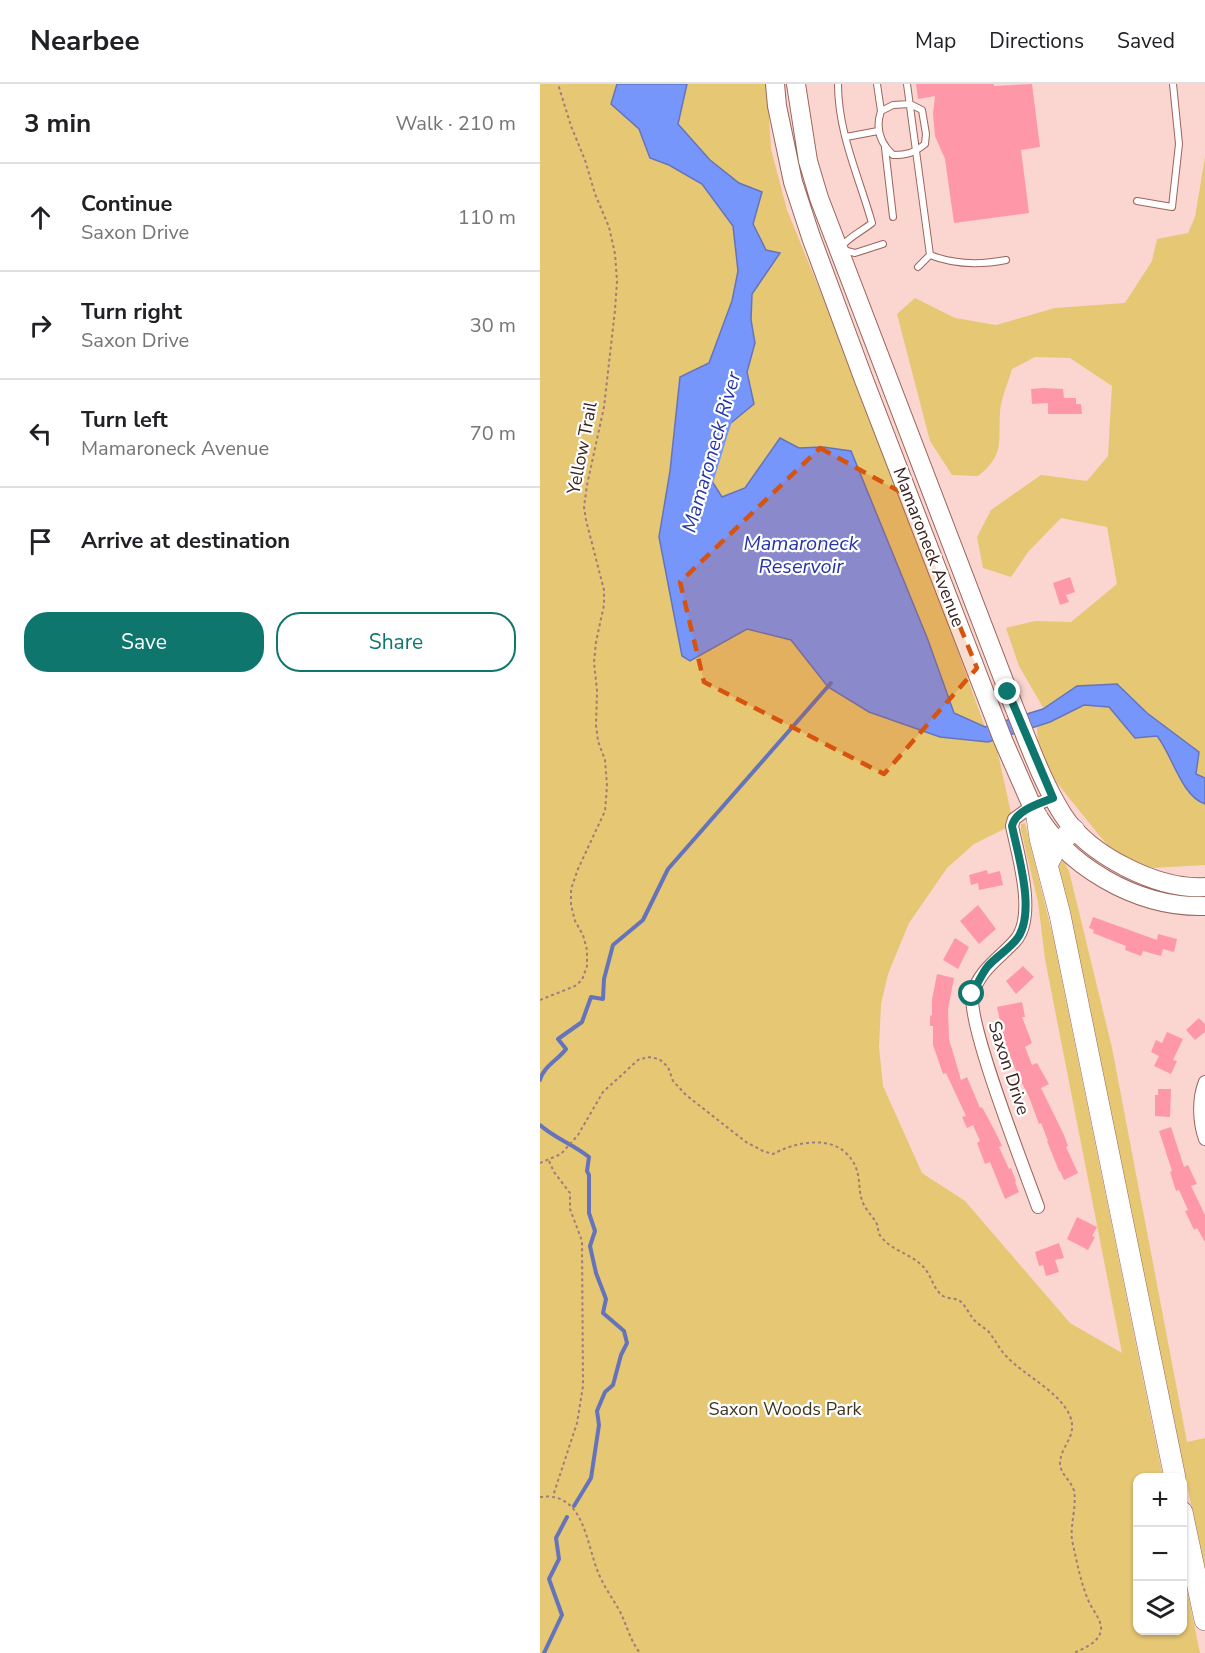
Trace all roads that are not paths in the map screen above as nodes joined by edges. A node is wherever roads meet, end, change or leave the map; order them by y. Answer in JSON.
{"nodes":[{"id":1,"x":775,"y":84,"type":"edge"},
{"id":2,"x":796,"y":84,"type":"edge"},
{"id":3,"x":838,"y":84,"type":"edge"},
{"id":4,"x":877,"y":84,"type":"edge"},
{"id":5,"x":907,"y":84,"type":"edge"},
{"id":6,"x":1173,"y":84,"type":"edge"},
{"id":7,"x":910,"y":104,"type":"junction"},
{"id":8,"x":881,"y":111,"type":"junction"},
{"id":9,"x":878,"y":131,"type":"junction"},
{"id":10,"x":846,"y":137,"type":"junction"},
{"id":11,"x":885,"y":147,"type":"junction"},
{"id":12,"x":916,"y":151,"type":"junction"},
{"id":13,"x":1137,"y":201,"type":"dead end"},
{"id":14,"x":894,"y":217,"type":"dead end"},
{"id":15,"x":883,"y":244,"type":"dead end"},
{"id":16,"x":839,"y":249,"type":"junction"},
{"id":17,"x":930,"y":255,"type":"junction"},
{"id":18,"x":819,"y":258,"type":"junction"},
{"id":19,"x":1006,"y":260,"type":"dead end"},
{"id":20,"x":918,"y":267,"type":"dead end"},
{"id":21,"x":1053,"y":798,"type":"junction"},
{"id":22,"x":1034,"y":812,"type":"junction"},
{"id":23,"x":1067,"y":836,"type":"junction"},
{"id":24,"x":1048,"y":863,"type":"junction"},
{"id":25,"x":1205,"y":887,"type":"edge"},
{"id":26,"x":1205,"y":906,"type":"edge"},
{"id":27,"x":1205,"y":1082,"type":"edge"},
{"id":28,"x":1205,"y":1139,"type":"edge"},
{"id":29,"x":1038,"y":1207,"type":"dead end"},
{"id":30,"x":1174,"y":1473,"type":"edge"},
{"id":31,"x":1185,"y":1527,"type":"edge"},
{"id":32,"x":1205,"y":1620,"type":"edge"}],
"edges":[{"from":1,"to":18,"type":"main road","name":"Mamaroneck Avenue"},
{"from":2,"to":16,"type":"main road","name":"Mamaroneck Avenue"},
{"from":3,"to":10,"type":"lane"},
{"from":4,"to":8,"type":"lane"},
{"from":5,"to":7,"type":"lane"},
{"from":6,"to":13,"type":"lane"},
{"from":7,"to":8,"type":"lane"},
{"from":7,"to":12,"type":"lane"},
{"from":7,"to":12,"type":"lane"},
{"from":8,"to":9,"type":"lane"},
{"from":9,"to":10,"type":"lane"},
{"from":9,"to":11,"type":"lane"},
{"from":10,"to":16,"type":"lane"},
{"from":11,"to":12,"type":"lane"},
{"from":11,"to":14,"type":"lane"},
{"from":12,"to":17,"type":"lane"},
{"from":15,"to":16,"type":"lane"},
{"from":16,"to":18,"type":"street"},
{"from":16,"to":21,"type":"main road","name":"Mamaroneck Avenue"},
{"from":17,"to":19,"type":"lane"},
{"from":17,"to":20,"type":"lane"},
{"from":18,"to":22,"type":"main road","name":"Mamaroneck Avenue"},
{"from":21,"to":22,"type":"street","name":"Saxon Drive"},
{"from":21,"to":23,"type":"main road","name":"Mamaroneck Avenue"},
{"from":22,"to":23,"type":"main road","name":"Mamaroneck Avenue"},
{"from":22,"to":24,"type":"highway"},
{"from":22,"to":29,"type":"street","name":"Saxon Drive"},
{"from":23,"to":24,"type":"highway"},
{"from":23,"to":25,"type":"main road","name":"Mamaroneck Avenue"},
{"from":23,"to":26,"type":"main road","name":"Mamaroneck Avenue"},
{"from":24,"to":30,"type":"highway"},
{"from":27,"to":28,"type":"street"},
{"from":31,"to":32,"type":"highway"}]}
